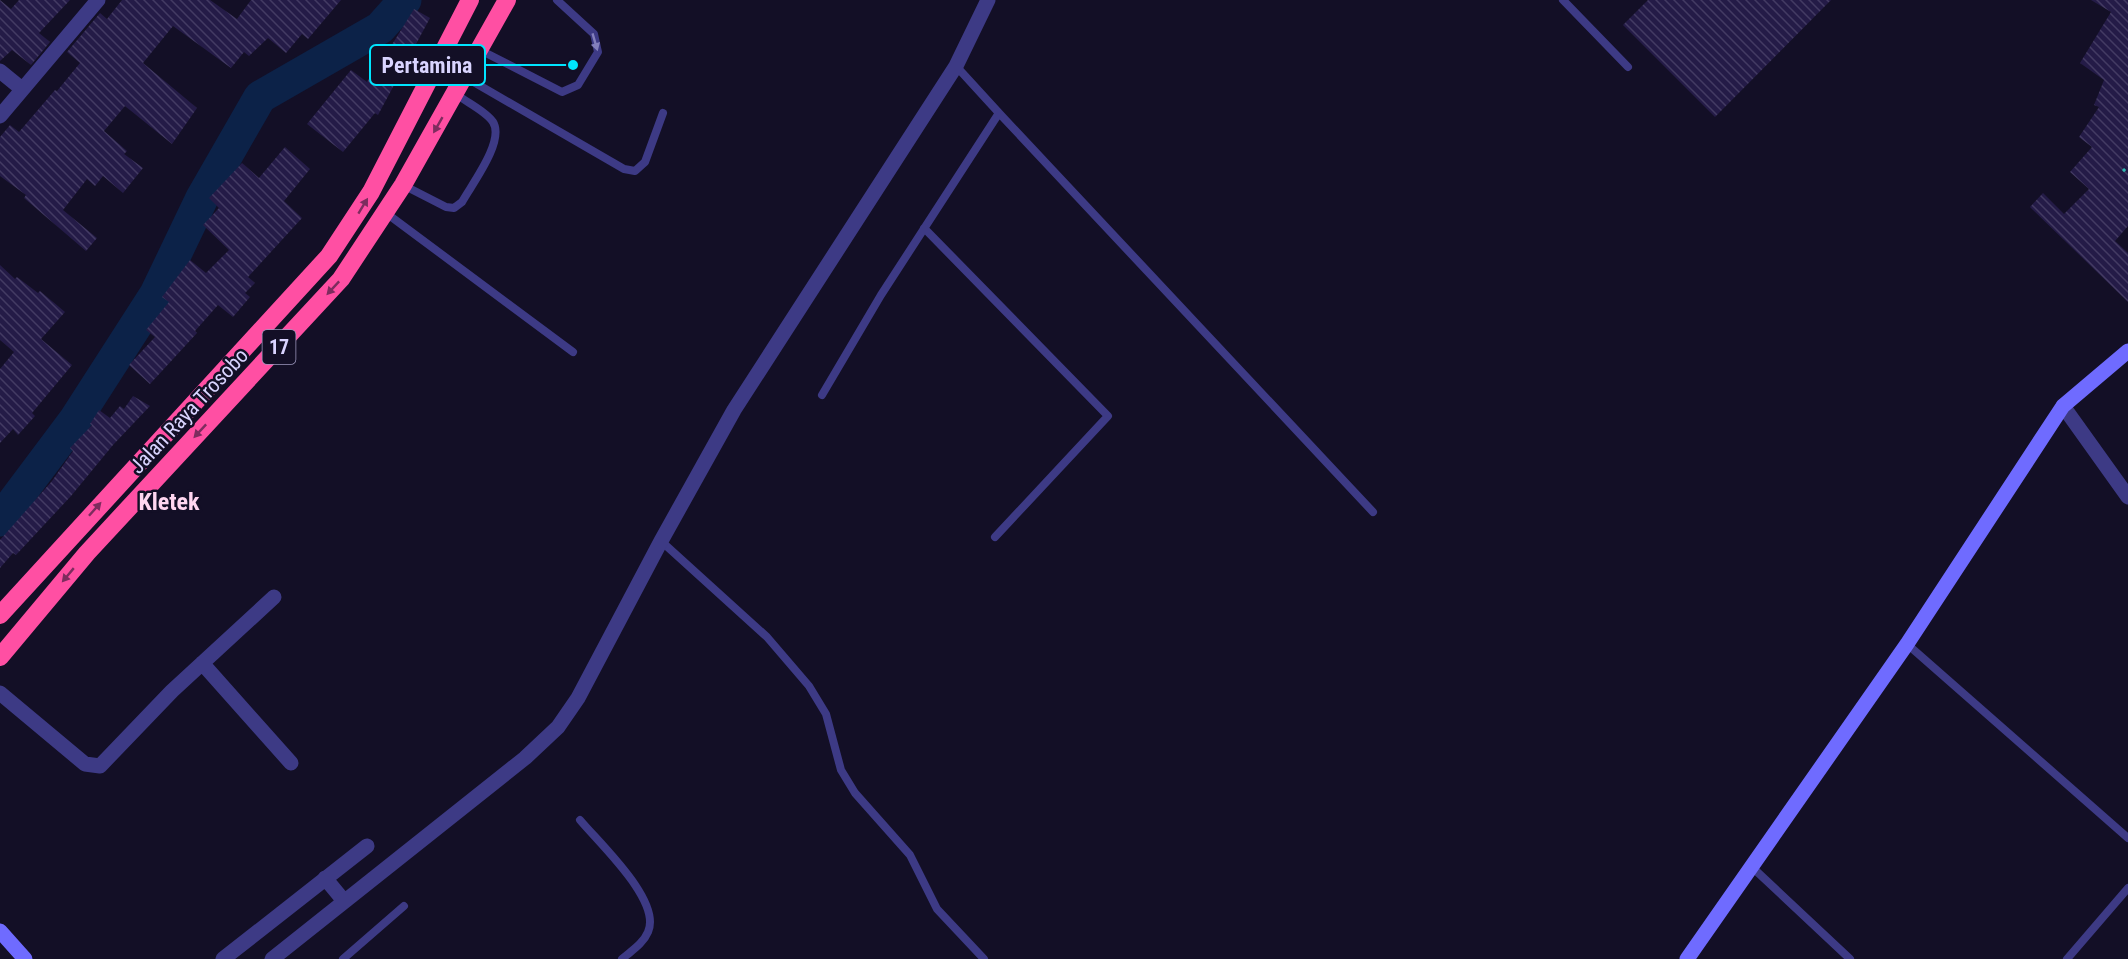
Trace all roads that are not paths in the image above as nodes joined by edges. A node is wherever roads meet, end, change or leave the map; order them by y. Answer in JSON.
{"nodes":[{"id":1,"x":98,"y":0,"type":"edge"},
{"id":2,"x":470,"y":0,"type":"edge"},
{"id":3,"x":507,"y":0,"type":"edge"},
{"id":4,"x":557,"y":0,"type":"edge"},
{"id":5,"x":988,"y":0,"type":"edge"},
{"id":6,"x":1563,"y":0,"type":"edge"},
{"id":7,"x":479,"y":50,"type":"junction"},
{"id":8,"x":956,"y":66,"type":"junction"},
{"id":9,"x":1628,"y":67,"type":"dead end"},
{"id":10,"x":0,"y":71,"type":"edge"},
{"id":11,"x":465,"y":77,"type":"junction"},
{"id":12,"x":22,"y":89,"type":"junction"},
{"id":13,"x":456,"y":94,"type":"junction"},
{"id":14,"x":663,"y":113,"type":"dead end"},
{"id":15,"x":999,"y":113,"type":"junction"},
{"id":16,"x":0,"y":116,"type":"edge"},
{"id":17,"x":403,"y":185,"type":"junction"},
{"id":18,"x":386,"y":213,"type":"junction"},
{"id":19,"x":924,"y":228,"type":"junction"},
{"id":20,"x":2128,"y":351,"type":"edge"},
{"id":21,"x":573,"y":352,"type":"dead end"},
{"id":22,"x":822,"y":395,"type":"dead end"},
{"id":23,"x":2063,"y":406,"type":"junction"},
{"id":24,"x":2128,"y":497,"type":"edge"},
{"id":25,"x":1373,"y":512,"type":"dead end"},
{"id":26,"x":994,"y":537,"type":"dead end"},
{"id":27,"x":661,"y":541,"type":"junction"},
{"id":28,"x":274,"y":597,"type":"dead end"},
{"id":29,"x":0,"y":615,"type":"edge"},
{"id":30,"x":1907,"y":644,"type":"junction"},
{"id":31,"x":0,"y":657,"type":"edge"},
{"id":32,"x":202,"y":663,"type":"junction"},
{"id":33,"x":0,"y":693,"type":"edge"},
{"id":34,"x":291,"y":763,"type":"dead end"},
{"id":35,"x":580,"y":820,"type":"dead end"},
{"id":36,"x":2128,"y":838,"type":"edge"},
{"id":37,"x":368,"y":846,"type":"dead end"},
{"id":38,"x":1753,"y":868,"type":"junction"},
{"id":39,"x":2128,"y":888,"type":"edge"},
{"id":40,"x":334,"y":889,"type":"junction"},
{"id":41,"x":404,"y":906,"type":"dead end"},
{"id":42,"x":0,"y":932,"type":"edge"},
{"id":43,"x":24,"y":959,"type":"edge"},
{"id":44,"x":223,"y":959,"type":"edge"},
{"id":45,"x":272,"y":959,"type":"edge"},
{"id":46,"x":343,"y":959,"type":"edge"},
{"id":47,"x":622,"y":959,"type":"edge"},
{"id":48,"x":984,"y":959,"type":"edge"},
{"id":49,"x":1687,"y":959,"type":"edge"},
{"id":50,"x":1850,"y":959,"type":"edge"},
{"id":51,"x":2067,"y":959,"type":"edge"}],
"edges":[{"from":1,"to":12,"type":"street"},
{"from":29,"to":2,"type":"highway","name":"Jalan Raya Trosobo","number":"17","one_way":true},
{"from":3,"to":7,"type":"highway","name":"Jalan Raya Trosobo","number":"17"},
{"from":4,"to":7,"type":"lane","one_way":true},
{"from":5,"to":8,"type":"street"},
{"from":6,"to":9,"type":"lane"},
{"from":7,"to":11,"type":"highway","name":"Jalan Raya Trosobo","number":"17"},
{"from":8,"to":15,"type":"lane"},
{"from":8,"to":27,"type":"street"},
{"from":10,"to":12,"type":"street"},
{"from":11,"to":13,"type":"highway","name":"Jalan Raya Trosobo","number":"17"},
{"from":11,"to":14,"type":"lane"},
{"from":12,"to":16,"type":"street"},
{"from":13,"to":17,"type":"highway","name":"Jalan Raya Trosobo","number":"17","one_way":true},
{"from":13,"to":17,"type":"lane"},
{"from":15,"to":19,"type":"lane"},
{"from":15,"to":25,"type":"lane"},
{"from":17,"to":18,"type":"highway","name":"Jalan Raya Trosobo","number":"17"},
{"from":18,"to":21,"type":"lane"},
{"from":18,"to":31,"type":"highway","name":"Jalan Raya Trosobo","number":"17","one_way":true},
{"from":19,"to":22,"type":"lane"},
{"from":19,"to":26,"type":"lane"},
{"from":20,"to":23,"type":"street"},
{"from":23,"to":24,"type":"street"},
{"from":23,"to":30,"type":"street"},
{"from":27,"to":40,"type":"street"},
{"from":27,"to":48,"type":"lane"},
{"from":28,"to":32,"type":"street"},
{"from":30,"to":36,"type":"lane"},
{"from":30,"to":38,"type":"street"},
{"from":32,"to":33,"type":"street"},
{"from":32,"to":34,"type":"street"},
{"from":35,"to":47,"type":"lane"},
{"from":37,"to":40,"type":"street"},
{"from":38,"to":49,"type":"street"},
{"from":38,"to":50,"type":"lane"},
{"from":39,"to":51,"type":"lane"},
{"from":40,"to":44,"type":"street"},
{"from":40,"to":45,"type":"street"},
{"from":41,"to":46,"type":"lane"},
{"from":42,"to":43,"type":"street"}]}
